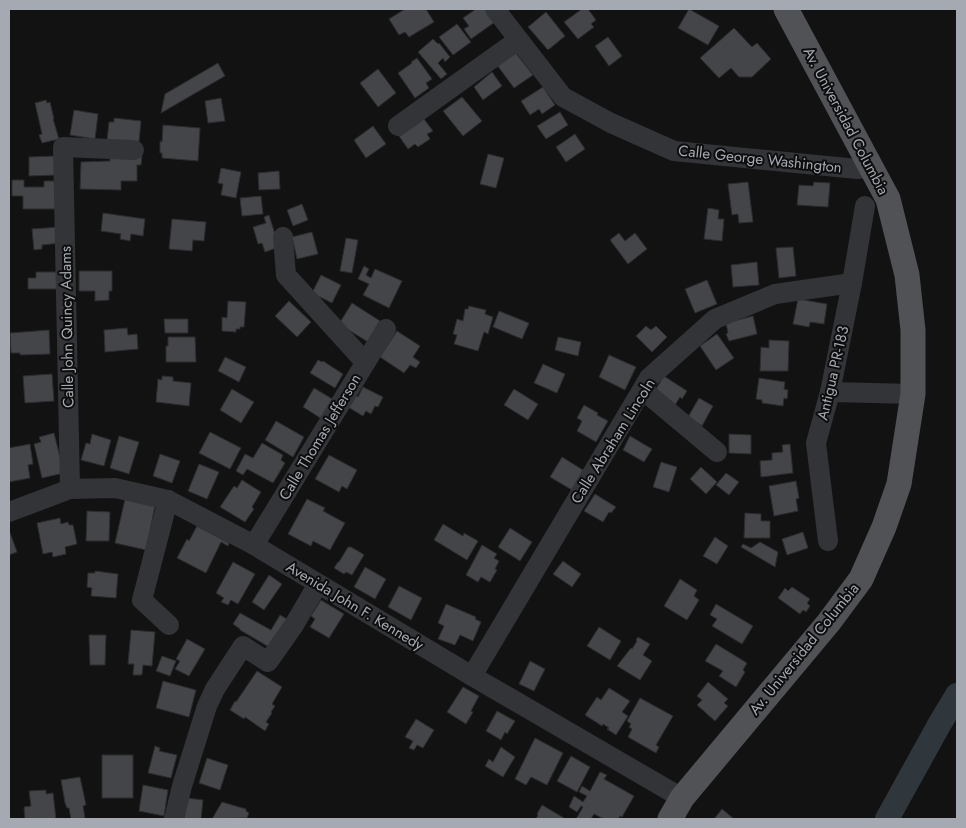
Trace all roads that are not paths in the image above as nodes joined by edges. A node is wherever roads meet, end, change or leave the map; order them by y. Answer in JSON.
{"nodes":[{"id":1,"x":494,"y":9,"type":"edge"},
{"id":2,"x":786,"y":9,"type":"edge"},
{"id":3,"x":518,"y":40,"type":"junction"},
{"id":4,"x":398,"y":126,"type":"dead end"},
{"id":5,"x":134,"y":150,"type":"dead end"},
{"id":6,"x":870,"y":167,"type":"junction"},
{"id":7,"x":865,"y":206,"type":"dead end"},
{"id":8,"x":283,"y":237,"type":"dead end"},
{"id":9,"x":852,"y":283,"type":"junction"},
{"id":10,"x":386,"y":329,"type":"dead end"},
{"id":11,"x":365,"y":362,"type":"junction"},
{"id":12,"x":643,"y":390,"type":"junction"},
{"id":13,"x":830,"y":392,"type":"junction"},
{"id":14,"x":913,"y":394,"type":"junction"},
{"id":15,"x":717,"y":452,"type":"dead end"},
{"id":16,"x":70,"y":489,"type":"junction"},
{"id":17,"x":168,"y":500,"type":"junction"},
{"id":18,"x":9,"y":512,"type":"edge"},
{"id":19,"x":828,"y":541,"type":"dead end"},
{"id":20,"x":254,"y":545,"type":"junction"},
{"id":21,"x":318,"y":584,"type":"junction"},
{"id":22,"x":169,"y":625,"type":"dead end"},
{"id":23,"x":472,"y":676,"type":"junction"},
{"id":24,"x":676,"y":809,"type":"edge"},
{"id":25,"x":174,"y":819,"type":"edge"}],
"edges":[{"from":1,"to":3,"type":"street","name":"Calle George Washington"},
{"from":2,"to":6,"type":"main road","name":"Av. Universidad Columbia"},
{"from":3,"to":4,"type":"street"},
{"from":3,"to":6,"type":"street","name":"Calle George Washington"},
{"from":5,"to":16,"type":"street","name":"Calle John Quincy Adams"},
{"from":6,"to":14,"type":"main road","name":"Av. Universidad Columbia"},
{"from":7,"to":9,"type":"street","name":"Antigua PR-183"},
{"from":8,"to":11,"type":"street"},
{"from":9,"to":12,"type":"street","name":"Calle Abraham Lincoln"},
{"from":9,"to":13,"type":"street","name":"Antigua PR-183"},
{"from":10,"to":11,"type":"street","name":"Calle Thomas Jefferson"},
{"from":11,"to":20,"type":"street","name":"Calle Thomas Jefferson"},
{"from":12,"to":15,"type":"street"},
{"from":12,"to":23,"type":"street","name":"Calle Abraham Lincoln"},
{"from":13,"to":14,"type":"street"},
{"from":13,"to":19,"type":"street","name":"Antigua PR-183"},
{"from":14,"to":24,"type":"main road","name":"Av. Universidad Columbia"},
{"from":16,"to":17,"type":"street","name":"Avenida John F. Kennedy"},
{"from":16,"to":18,"type":"street","name":"Avenida John F. Kennedy"},
{"from":17,"to":20,"type":"street","name":"Avenida John F. Kennedy"},
{"from":17,"to":22,"type":"street"},
{"from":20,"to":21,"type":"street","name":"Avenida John F. Kennedy"},
{"from":21,"to":23,"type":"street","name":"Avenida John F. Kennedy"},
{"from":21,"to":25,"type":"street"},
{"from":23,"to":24,"type":"street","name":"Avenida John F. Kennedy"}]}
